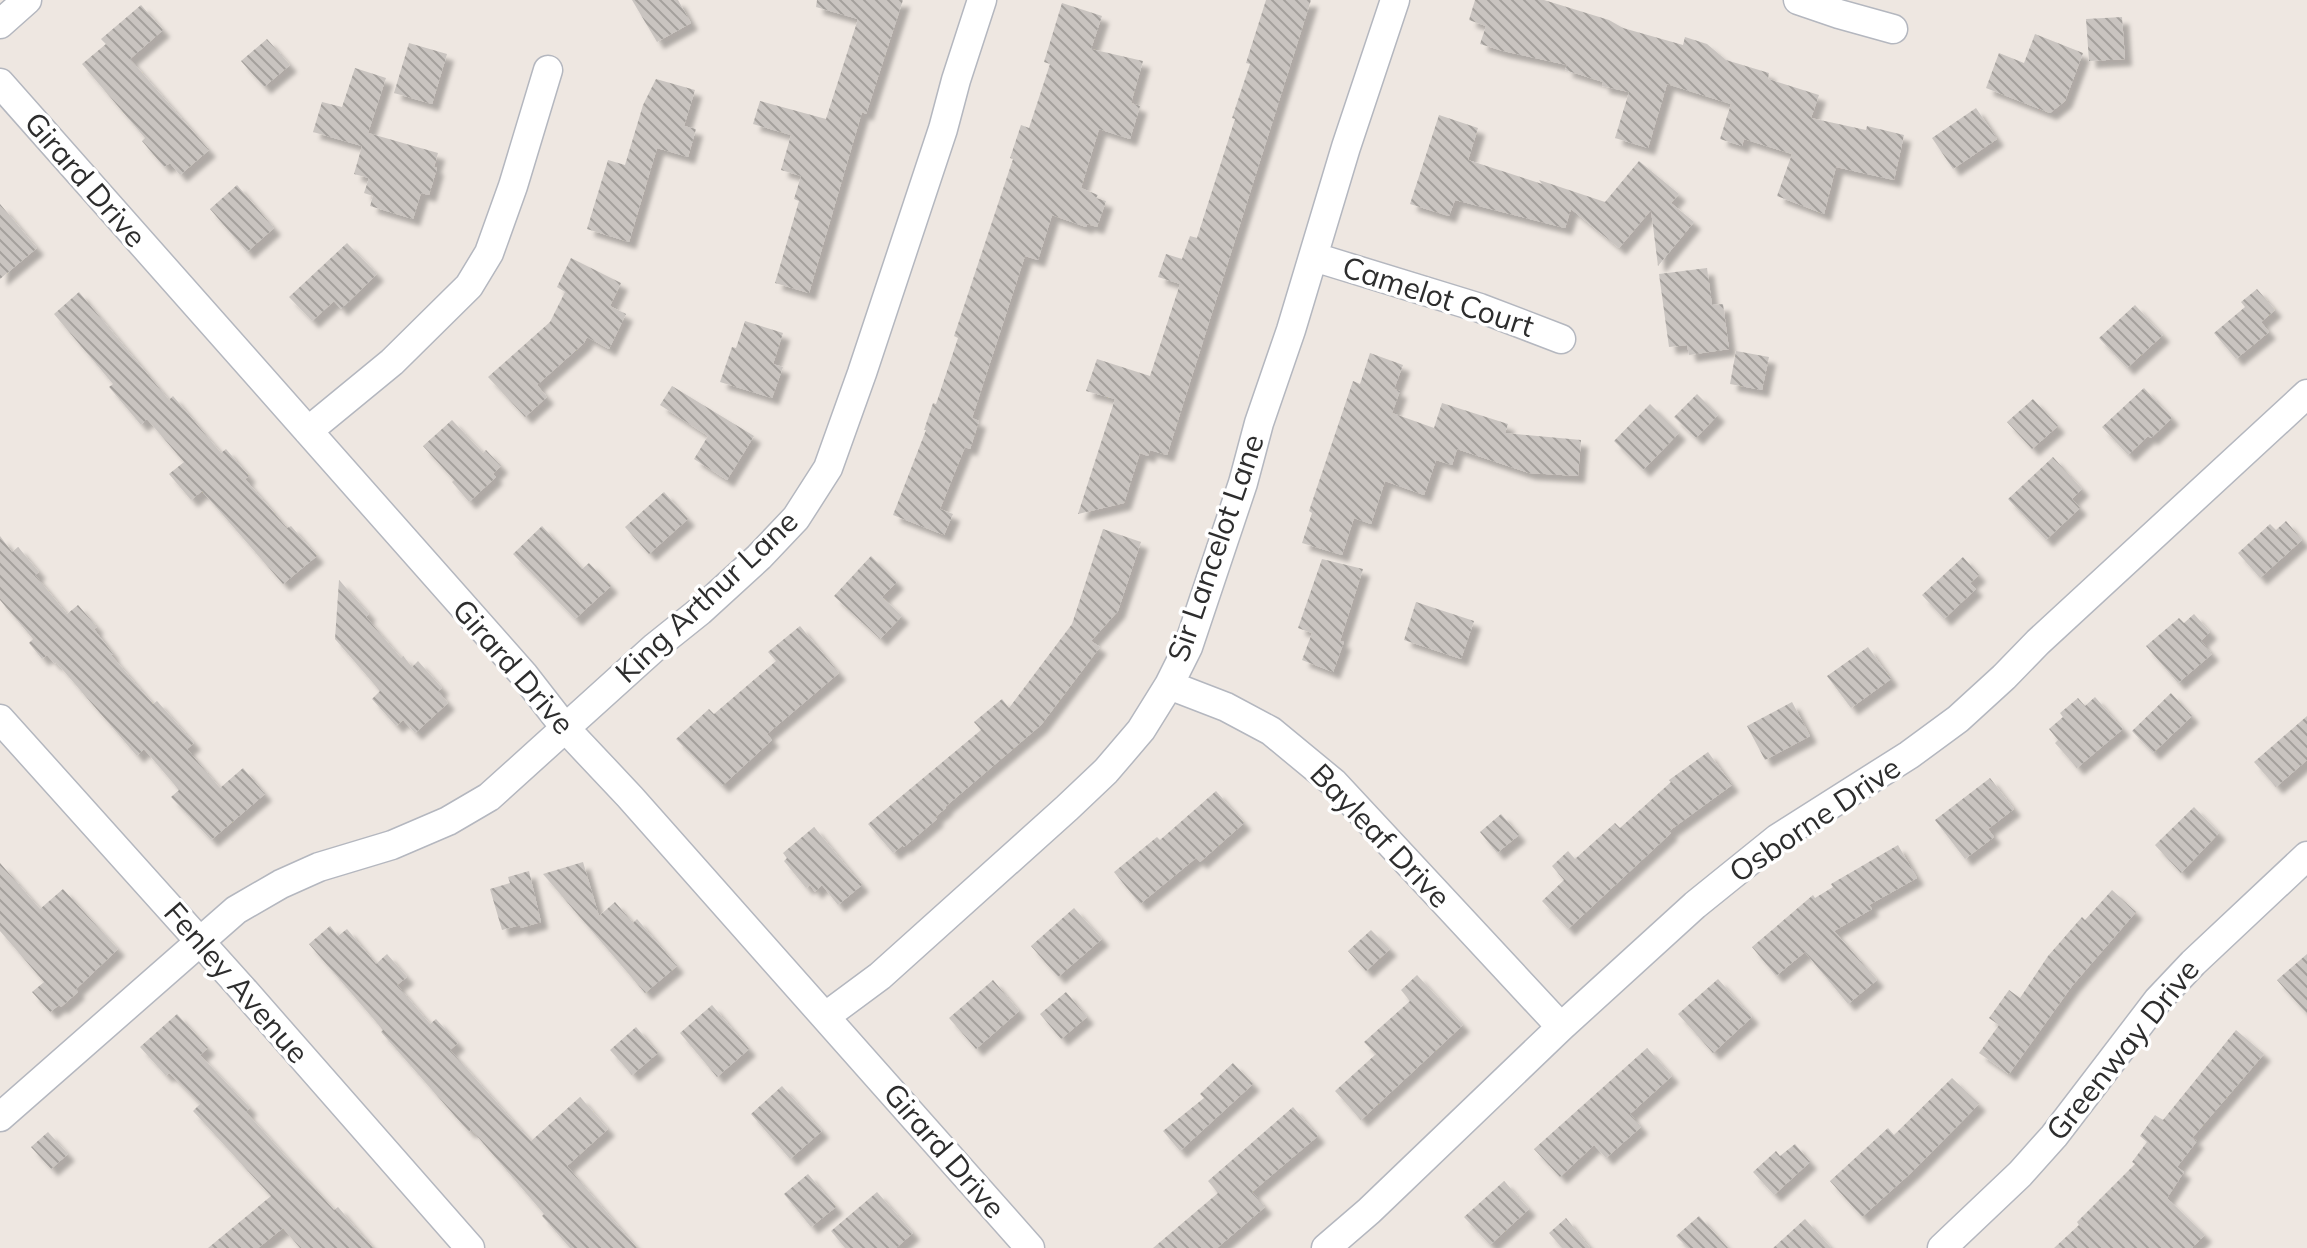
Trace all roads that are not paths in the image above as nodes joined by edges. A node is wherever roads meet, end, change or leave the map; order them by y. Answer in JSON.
{"nodes":[{"id":1,"x":27,"y":0,"type":"edge"},
{"id":2,"x":982,"y":0,"type":"edge"},
{"id":3,"x":1395,"y":0,"type":"edge"},
{"id":4,"x":1798,"y":0,"type":"edge"},
{"id":5,"x":0,"y":24,"type":"edge"},
{"id":6,"x":1893,"y":29,"type":"dead end"},
{"id":7,"x":548,"y":70,"type":"dead end"},
{"id":8,"x":0,"y":83,"type":"edge"},
{"id":9,"x":1314,"y":257,"type":"junction"},
{"id":10,"x":1561,"y":339,"type":"dead end"},
{"id":11,"x":2307,"y":394,"type":"edge"},
{"id":12,"x":308,"y":431,"type":"junction"},
{"id":13,"x":1169,"y":685,"type":"junction"},
{"id":14,"x":0,"y":719,"type":"edge"},
{"id":15,"x":566,"y":729,"type":"junction"},
{"id":16,"x":2307,"y":856,"type":"edge"},
{"id":17,"x":201,"y":943,"type":"junction"},
{"id":18,"x":826,"y":1016,"type":"junction"},
{"id":19,"x":1561,"y":1027,"type":"junction"},
{"id":20,"x":0,"y":1117,"type":"edge"},
{"id":21,"x":470,"y":1248,"type":"edge"},
{"id":22,"x":1030,"y":1248,"type":"edge"},
{"id":23,"x":1326,"y":1248,"type":"edge"},
{"id":24,"x":1942,"y":1248,"type":"edge"}],
"edges":[{"from":1,"to":5,"type":"street"},
{"from":2,"to":15,"type":"street","name":"King Arthur Lane"},
{"from":3,"to":9,"type":"street","name":"Sir Lancelot Lane"},
{"from":4,"to":6,"type":"street"},
{"from":7,"to":12,"type":"street"},
{"from":8,"to":12,"type":"street","name":"Girard Drive"},
{"from":9,"to":10,"type":"street","name":"Camelot Court"},
{"from":9,"to":13,"type":"street","name":"Sir Lancelot Lane"},
{"from":11,"to":19,"type":"street","name":"Osborne Drive"},
{"from":12,"to":15,"type":"street","name":"Girard Drive"},
{"from":13,"to":18,"type":"street","name":"Sir Lancelot Lane"},
{"from":13,"to":19,"type":"street","name":"Bayleaf Drive"},
{"from":14,"to":17,"type":"street","name":"Fenley Avenue"},
{"from":15,"to":17,"type":"street","name":"King Arthur Lane"},
{"from":15,"to":18,"type":"street","name":"Girard Drive"},
{"from":16,"to":24,"type":"street","name":"Greenway Drive"},
{"from":17,"to":20,"type":"street","name":"King Arthur Lane"},
{"from":17,"to":21,"type":"street","name":"Fenley Avenue"},
{"from":18,"to":22,"type":"street","name":"Girard Drive"},
{"from":19,"to":23,"type":"street","name":"Osborne Drive"}]}
